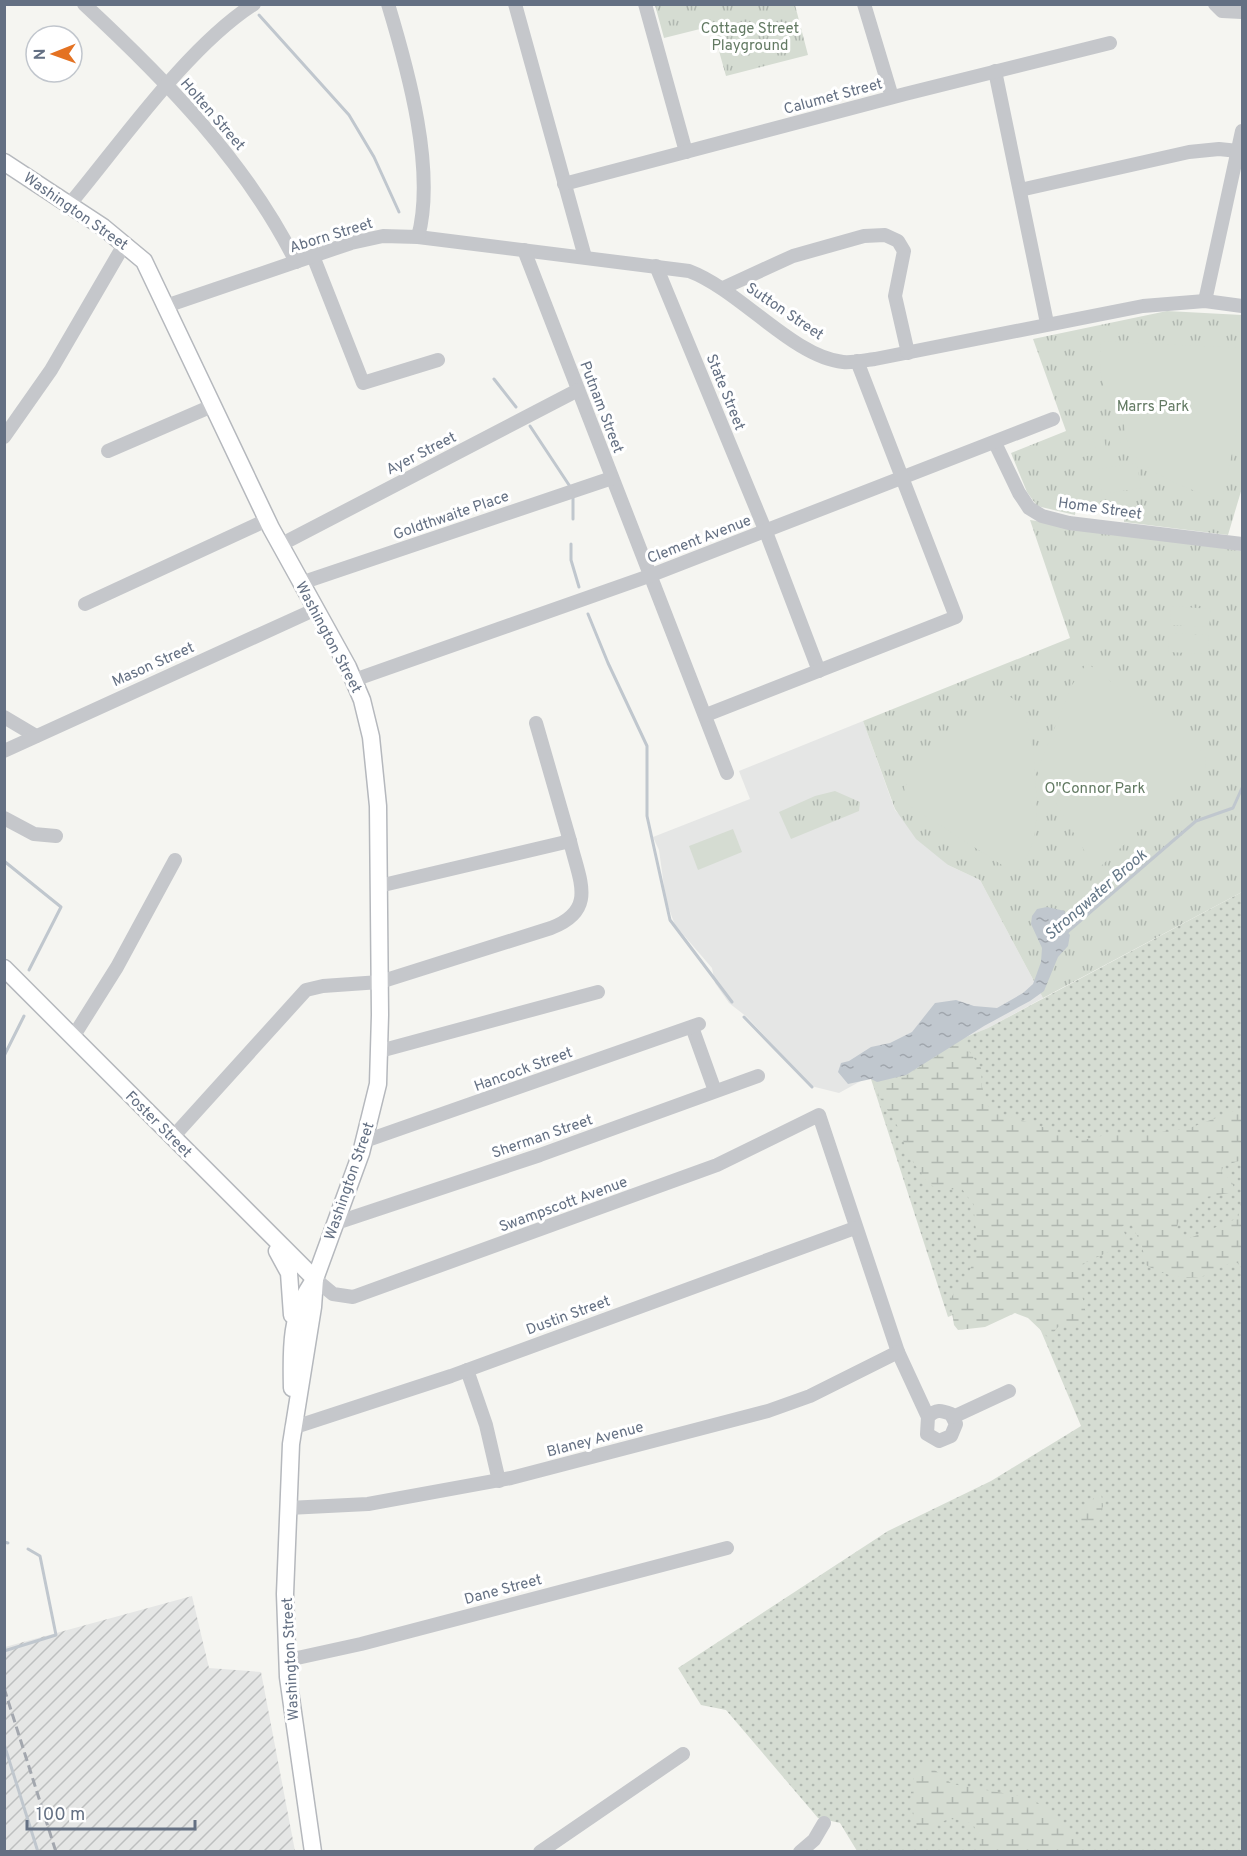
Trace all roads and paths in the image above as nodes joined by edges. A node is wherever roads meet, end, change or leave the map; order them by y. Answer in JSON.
{"nodes":[{"id":1,"x":84,"y":4,"type":"edge"},
{"id":2,"x":254,"y":4,"type":"edge"},
{"id":3,"x":388,"y":4,"type":"edge"},
{"id":4,"x":515,"y":4,"type":"edge"},
{"id":5,"x":645,"y":4,"type":"edge"},
{"id":6,"x":864,"y":4,"type":"edge"},
{"id":7,"x":1215,"y":4,"type":"edge"},
{"id":8,"x":1242,"y":12,"type":"edge"},
{"id":9,"x":1110,"y":43,"type":"dead end"},
{"id":10,"x":995,"y":71,"type":"junction"},
{"id":11,"x":167,"y":87,"type":"junction"},
{"id":12,"x":892,"y":97,"type":"junction"},
{"id":13,"x":1242,"y":131,"type":"edge"},
{"id":14,"x":1238,"y":151,"type":"junction"},
{"id":15,"x":686,"y":152,"type":"junction"},
{"id":16,"x":4,"y":162,"type":"edge"},
{"id":17,"x":564,"y":184,"type":"junction"},
{"id":18,"x":1020,"y":190,"type":"junction"},
{"id":19,"x":69,"y":205,"type":"junction"},
{"id":20,"x":418,"y":237,"type":"junction"},
{"id":21,"x":125,"y":243,"type":"junction"},
{"id":22,"x":524,"y":250,"type":"junction"},
{"id":23,"x":313,"y":256,"type":"junction"},
{"id":24,"x":585,"y":257,"type":"junction"},
{"id":25,"x":296,"y":262,"type":"junction"},
{"id":26,"x":656,"y":266,"type":"junction"},
{"id":27,"x":723,"y":288,"type":"junction"},
{"id":28,"x":1205,"y":301,"type":"junction"},
{"id":29,"x":166,"y":306,"type":"junction"},
{"id":30,"x":1242,"y":306,"type":"edge"},
{"id":31,"x":1047,"y":323,"type":"junction"},
{"id":32,"x":908,"y":353,"type":"junction"},
{"id":33,"x":438,"y":360,"type":"dead end"},
{"id":34,"x":857,"y":361,"type":"junction"},
{"id":35,"x":578,"y":390,"type":"junction"},
{"id":36,"x":212,"y":406,"type":"junction"},
{"id":37,"x":1053,"y":419,"type":"dead end"},
{"id":38,"x":4,"y":437,"type":"edge"},
{"id":39,"x":995,"y":443,"type":"junction"},
{"id":40,"x":108,"y":450,"type":"dead end"},
{"id":41,"x":612,"y":478,"type":"junction"},
{"id":42,"x":904,"y":478,"type":"junction"},
{"id":43,"x":267,"y":520,"type":"junction"},
{"id":44,"x":766,"y":531,"type":"junction"},
{"id":45,"x":1242,"y":544,"type":"edge"},
{"id":46,"x":279,"y":545,"type":"junction"},
{"id":47,"x":649,"y":576,"type":"junction"},
{"id":48,"x":301,"y":583,"type":"junction"},
{"id":49,"x":85,"y":604,"type":"dead end"},
{"id":50,"x":316,"y":609,"type":"junction"},
{"id":51,"x":819,"y":670,"type":"junction"},
{"id":52,"x":354,"y":680,"type":"junction"},
{"id":53,"x":706,"y":715,"type":"junction"},
{"id":54,"x":4,"y":717,"type":"edge"},
{"id":55,"x":536,"y":723,"type":"dead end"},
{"id":56,"x":36,"y":736,"type":"junction"},
{"id":57,"x":4,"y":751,"type":"edge"},
{"id":58,"x":728,"y":773,"type":"dead end"},
{"id":59,"x":4,"y":818,"type":"edge"},
{"id":60,"x":56,"y":836,"type":"dead end"},
{"id":61,"x":570,"y":841,"type":"junction"},
{"id":62,"x":176,"y":860,"type":"dead end"},
{"id":63,"x":379,"y":886,"type":"junction"},
{"id":64,"x":4,"y":968,"type":"edge"},
{"id":65,"x":380,"y":982,"type":"junction"},
{"id":66,"x":598,"y":992,"type":"dead end"},
{"id":67,"x":73,"y":1037,"type":"junction"},
{"id":68,"x":380,"y":1051,"type":"junction"},
{"id":69,"x":758,"y":1076,"type":"dead end"},
{"id":70,"x":715,"y":1090,"type":"junction"},
{"id":71,"x":172,"y":1138,"type":"junction"},
{"id":72,"x":365,"y":1141,"type":"junction"},
{"id":73,"x":336,"y":1223,"type":"junction"},
{"id":74,"x":855,"y":1228,"type":"junction"},
{"id":75,"x":266,"y":1232,"type":"junction"},
{"id":76,"x":315,"y":1280,"type":"junction"},
{"id":77,"x":292,"y":1336,"type":"junction"},
{"id":78,"x":898,"y":1352,"type":"junction"},
{"id":79,"x":467,"y":1370,"type":"junction"},
{"id":80,"x":1009,"y":1391,"type":"dead end"},
{"id":81,"x":927,"y":1417,"type":"junction"},
{"id":82,"x":953,"y":1417,"type":"junction"},
{"id":83,"x":292,"y":1428,"type":"junction"},
{"id":84,"x":499,"y":1481,"type":"junction"},
{"id":85,"x":288,"y":1508,"type":"junction"},
{"id":86,"x":727,"y":1548,"type":"dead end"},
{"id":87,"x":288,"y":1660,"type":"junction"},
{"id":88,"x":683,"y":1754,"type":"dead end"},
{"id":89,"x":824,"y":1823,"type":"dead end"},
{"id":90,"x":313,"y":1851,"type":"edge"},
{"id":91,"x":540,"y":1851,"type":"edge"},
{"id":92,"x":800,"y":1851,"type":"edge"}],
"edges":[{"from":1,"to":11,"type":"street","name":"Holten Street"},
{"from":2,"to":11,"type":"street"},
{"from":3,"to":20,"type":"street"},
{"from":4,"to":17,"type":"street"},
{"from":5,"to":15,"type":"street"},
{"from":6,"to":12,"type":"street"},
{"from":7,"to":8,"type":"street"},
{"from":9,"to":10,"type":"street","name":"Calumet Street"},
{"from":10,"to":12,"type":"street","name":"Calumet Street"},
{"from":10,"to":18,"type":"street"},
{"from":11,"to":19,"type":"street"},
{"from":11,"to":25,"type":"street","name":"Holten Street"},
{"from":12,"to":15,"type":"street","name":"Calumet Street"},
{"from":13,"to":14,"type":"street"},
{"from":14,"to":18,"type":"street"},
{"from":14,"to":28,"type":"street"},
{"from":15,"to":17,"type":"street","name":"Calumet Street"},
{"from":16,"to":19,"type":"main road","name":"Washington Street"},
{"from":17,"to":24,"type":"street"},
{"from":18,"to":31,"type":"street"},
{"from":19,"to":21,"type":"main road","name":"Washington Street"},
{"from":20,"to":22,"type":"street","name":"Sutton Street"},
{"from":20,"to":23,"type":"street","name":"Aborn Street"},
{"from":21,"to":29,"type":"main road","name":"Washington Street"},
{"from":21,"to":38,"type":"street"},
{"from":22,"to":24,"type":"street","name":"Sutton Street"},
{"from":22,"to":35,"type":"street","name":"Putnam Street"},
{"from":23,"to":25,"type":"street","name":"Aborn Street"},
{"from":23,"to":33,"type":"street"},
{"from":24,"to":26,"type":"street","name":"Sutton Street"},
{"from":25,"to":29,"type":"street","name":"Aborn Street"},
{"from":26,"to":27,"type":"street","name":"Sutton Street"},
{"from":26,"to":44,"type":"street","name":"State Street"},
{"from":27,"to":32,"type":"street"},
{"from":27,"to":34,"type":"street","name":"Sutton Street"},
{"from":28,"to":30,"type":"street","name":"Sutton Street"},
{"from":28,"to":31,"type":"street","name":"Sutton Street"},
{"from":29,"to":36,"type":"main road","name":"Washington Street"},
{"from":31,"to":32,"type":"street","name":"Sutton Street"},
{"from":32,"to":34,"type":"street","name":"Sutton Street"},
{"from":34,"to":42,"type":"street"},
{"from":35,"to":41,"type":"street","name":"Putnam Street"},
{"from":35,"to":46,"type":"street","name":"Ayer Street"},
{"from":36,"to":40,"type":"street"},
{"from":36,"to":43,"type":"main road","name":"Washington Street"},
{"from":37,"to":39,"type":"street","name":"Clement Avenue"},
{"from":39,"to":42,"type":"street","name":"Clement Avenue"},
{"from":39,"to":45,"type":"street","name":"Home Street"},
{"from":41,"to":47,"type":"street","name":"Putnam Street"},
{"from":41,"to":48,"type":"street","name":"Goldthwaite Place"},
{"from":42,"to":44,"type":"street","name":"Clement Avenue"},
{"from":42,"to":51,"type":"street"},
{"from":43,"to":46,"type":"main road","name":"Washington Street"},
{"from":43,"to":49,"type":"street"},
{"from":44,"to":47,"type":"street","name":"Clement Avenue"},
{"from":44,"to":51,"type":"street","name":"State Street"},
{"from":46,"to":48,"type":"main road","name":"Washington Street"},
{"from":47,"to":52,"type":"street","name":"Clement Avenue"},
{"from":47,"to":53,"type":"street","name":"Putnam Street"},
{"from":48,"to":50,"type":"main road","name":"Washington Street"},
{"from":50,"to":52,"type":"main road","name":"Washington Street"},
{"from":50,"to":56,"type":"street","name":"Mason Street"},
{"from":51,"to":53,"type":"street"},
{"from":52,"to":63,"type":"main road","name":"Washington Street"},
{"from":53,"to":58,"type":"street","name":"Putnam Street"},
{"from":54,"to":56,"type":"street"},
{"from":55,"to":61,"type":"street"},
{"from":56,"to":57,"type":"street","name":"Mason Street"},
{"from":59,"to":60,"type":"street"},
{"from":61,"to":63,"type":"street"},
{"from":61,"to":65,"type":"street"},
{"from":62,"to":67,"type":"street"},
{"from":63,"to":65,"type":"main road","name":"Washington Street"},
{"from":64,"to":67,"type":"main road","name":"Foster Street"},
{"from":65,"to":68,"type":"main road","name":"Washington Street"},
{"from":65,"to":71,"type":"street"},
{"from":66,"to":68,"type":"street"},
{"from":67,"to":71,"type":"main road","name":"Foster Street"},
{"from":68,"to":72,"type":"main road","name":"Washington Street"},
{"from":69,"to":70,"type":"street","name":"Sherman Street"},
{"from":70,"to":72,"type":"street","name":"Hancock Street"},
{"from":70,"to":73,"type":"street","name":"Sherman Street"},
{"from":71,"to":75,"type":"main road","name":"Foster Street"},
{"from":72,"to":73,"type":"main road","name":"Washington Street"},
{"from":73,"to":76,"type":"main road","name":"Washington Street"},
{"from":74,"to":76,"type":"street","name":"Swampscott Avenue"},
{"from":74,"to":78,"type":"street"},
{"from":74,"to":79,"type":"street","name":"Dustin Street"},
{"from":75,"to":76,"type":"main road","name":"Foster Street"},
{"from":75,"to":77,"type":"main road"},
{"from":76,"to":77,"type":"main road","name":"Washington Street"},
{"from":76,"to":83,"type":"main road","name":"Washington Street"},
{"from":77,"to":83,"type":"main road","name":"Washington Street"},
{"from":78,"to":81,"type":"street"},
{"from":78,"to":84,"type":"street","name":"Blaney Avenue"},
{"from":79,"to":83,"type":"street","name":"Dustin Street"},
{"from":79,"to":84,"type":"street"},
{"from":80,"to":82,"type":"street"},
{"from":81,"to":82,"type":"street"},
{"from":81,"to":82,"type":"street"},
{"from":83,"to":85,"type":"main road","name":"Washington Street"},
{"from":84,"to":85,"type":"street","name":"Blaney Avenue"},
{"from":85,"to":87,"type":"main road","name":"Washington Street"},
{"from":86,"to":87,"type":"street","name":"Dane Street"},
{"from":87,"to":90,"type":"main road","name":"Washington Street"},
{"from":88,"to":91,"type":"street"},
{"from":89,"to":92,"type":"street"}]}
